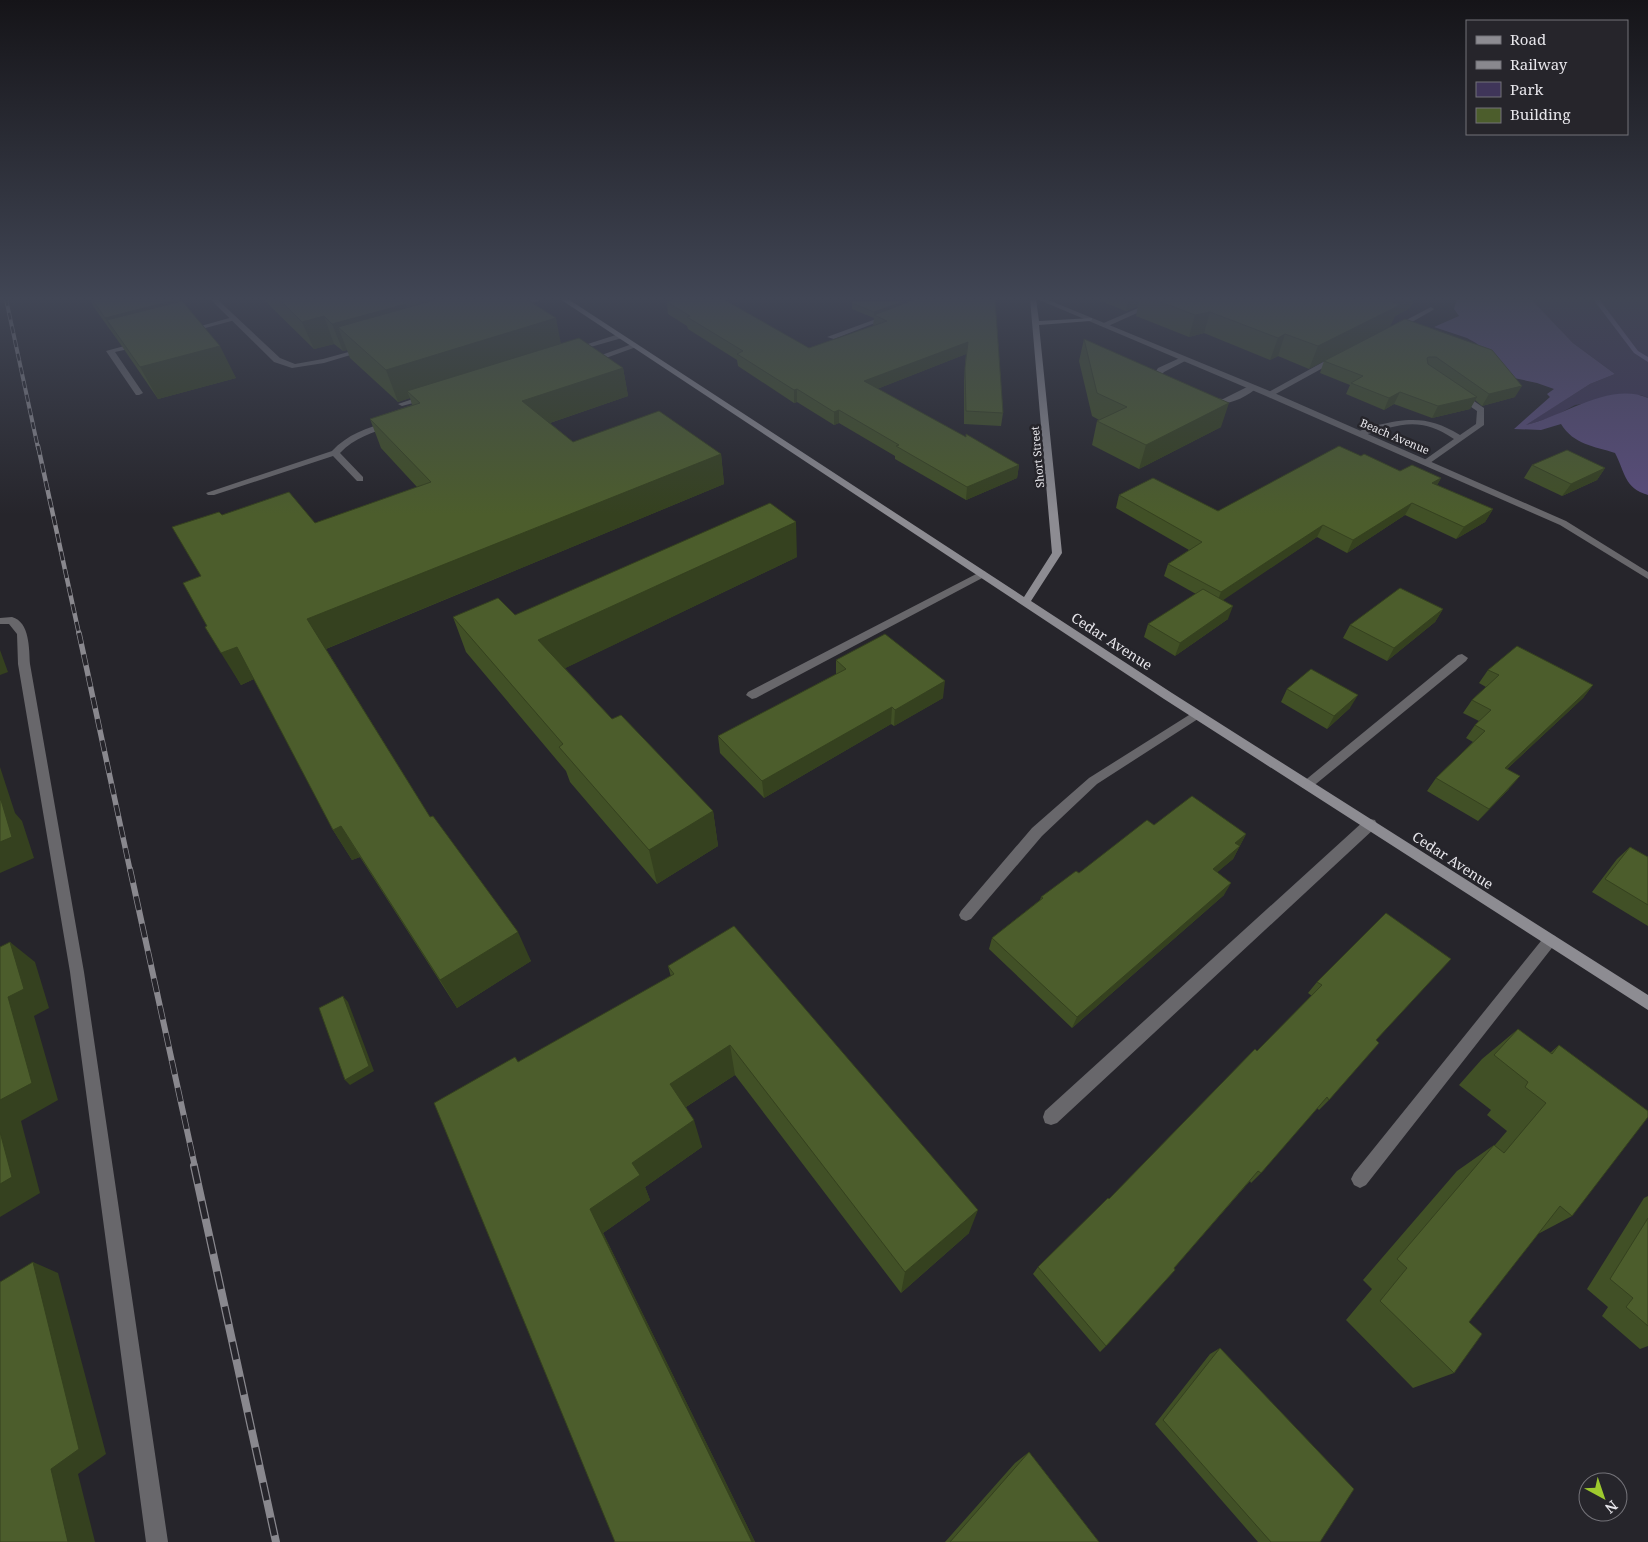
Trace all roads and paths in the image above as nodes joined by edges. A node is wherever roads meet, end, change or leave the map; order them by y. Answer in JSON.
{"nodes":[{"id":1,"x":124,"y":371,"type":"edge"},
{"id":2,"x":673,"y":371,"type":"edge"},
{"id":3,"x":1040,"y":371,"type":"edge"},
{"id":4,"x":1160,"y":371,"type":"edge"},
{"id":5,"x":1214,"y":371,"type":"edge"},
{"id":6,"x":1312,"y":371,"type":"edge"},
{"id":7,"x":1174,"y":384,"type":"edge"},
{"id":8,"x":1254,"y":387,"type":"junction"},
{"id":9,"x":1450,"y":389,"type":"edge"},
{"id":10,"x":139,"y":393,"type":"edge"},
{"id":11,"x":1269,"y":394,"type":"junction"},
{"id":12,"x":430,"y":395,"type":"edge"},
{"id":13,"x":1199,"y":395,"type":"edge"},
{"id":14,"x":402,"y":404,"type":"edge"},
{"id":15,"x":400,"y":421,"type":"edge"},
{"id":16,"x":1361,"y":434,"type":"junction"},
{"id":17,"x":1460,"y":439,"type":"junction"},
{"id":18,"x":335,"y":452,"type":"junction"},
{"id":19,"x":1426,"y":461,"type":"junction"},
{"id":20,"x":360,"y":479,"type":"dead end"},
{"id":21,"x":211,"y":493,"type":"dead end"},
{"id":22,"x":982,"y":574,"type":"junction"},
{"id":23,"x":1648,"y":576,"type":"edge"},
{"id":24,"x":1025,"y":603,"type":"junction"},
{"id":25,"x":0,"y":621,"type":"edge"},
{"id":26,"x":1462,"y":658,"type":"dead end"},
{"id":27,"x":752,"y":695,"type":"dead end"},
{"id":28,"x":1197,"y":714,"type":"junction"},
{"id":29,"x":1307,"y":785,"type":"junction"},
{"id":30,"x":1370,"y":824,"type":"junction"},
{"id":31,"x":966,"y":915,"type":"dead end"},
{"id":32,"x":1550,"y":940,"type":"junction"},
{"id":33,"x":1648,"y":1003,"type":"edge"},
{"id":34,"x":1052,"y":1118,"type":"dead end"},
{"id":35,"x":1360,"y":1179,"type":"dead end"},
{"id":36,"x":157,"y":1542,"type":"edge"}],
"edges":[{"from":1,"to":10,"type":"street"},
{"from":2,"to":22,"type":"street","name":"Cedar Avenue"},
{"from":3,"to":24,"type":"street","name":"Short Street"},
{"from":4,"to":7,"type":"street"},
{"from":5,"to":8,"type":"street","name":"Beach Avenue"},
{"from":6,"to":11,"type":"street"},
{"from":8,"to":11,"type":"street","name":"Beach Avenue"},
{"from":8,"to":13,"type":"street"},
{"from":9,"to":17,"type":"street"},
{"from":11,"to":16,"type":"street","name":"Beach Avenue"},
{"from":12,"to":14,"type":"street"},
{"from":15,"to":18,"type":"street"},
{"from":16,"to":17,"type":"street"},
{"from":16,"to":19,"type":"street","name":"Beach Avenue"},
{"from":17,"to":19,"type":"street"},
{"from":18,"to":20,"type":"street"},
{"from":18,"to":21,"type":"street"},
{"from":19,"to":23,"type":"street","name":"Beach Avenue"},
{"from":22,"to":24,"type":"street","name":"Cedar Avenue"},
{"from":22,"to":27,"type":"street"},
{"from":24,"to":28,"type":"street","name":"Cedar Avenue"},
{"from":25,"to":36,"type":"street"},
{"from":26,"to":29,"type":"street"},
{"from":28,"to":29,"type":"street","name":"Cedar Avenue"},
{"from":28,"to":31,"type":"street"},
{"from":29,"to":30,"type":"street","name":"Cedar Avenue"},
{"from":30,"to":32,"type":"street","name":"Cedar Avenue"},
{"from":30,"to":34,"type":"street"},
{"from":32,"to":33,"type":"street","name":"Cedar Avenue"},
{"from":32,"to":35,"type":"street"}]}
